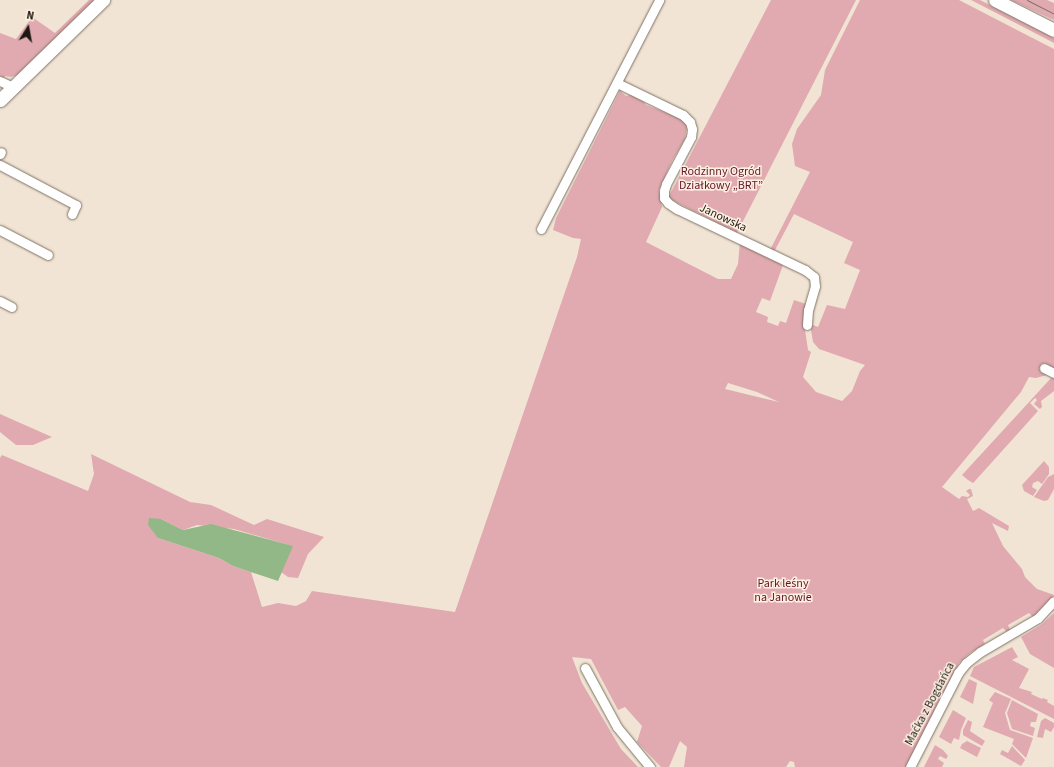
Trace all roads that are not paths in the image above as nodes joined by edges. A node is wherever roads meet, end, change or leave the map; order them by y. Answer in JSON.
{"nodes":[{"id":1,"x":103,"y":0,"type":"edge"},
{"id":2,"x":659,"y":0,"type":"edge"},
{"id":3,"x":995,"y":0,"type":"edge"},
{"id":4,"x":1054,"y":30,"type":"edge"},
{"id":5,"x":0,"y":81,"type":"edge"},
{"id":6,"x":617,"y":83,"type":"junction"},
{"id":7,"x":13,"y":87,"type":"junction"},
{"id":8,"x":0,"y":100,"type":"edge"},
{"id":9,"x":0,"y":165,"type":"edge"},
{"id":10,"x":72,"y":214,"type":"dead end"},
{"id":11,"x":541,"y":229,"type":"dead end"},
{"id":12,"x":0,"y":230,"type":"edge"},
{"id":13,"x":48,"y":255,"type":"dead end"},
{"id":14,"x":0,"y":301,"type":"edge"},
{"id":15,"x":12,"y":307,"type":"dead end"},
{"id":16,"x":807,"y":325,"type":"dead end"},
{"id":17,"x":1044,"y":368,"type":"dead end"},
{"id":18,"x":1054,"y":373,"type":"edge"},
{"id":19,"x":1054,"y":601,"type":"edge"},
{"id":20,"x":585,"y":668,"type":"dead end"},
{"id":21,"x":650,"y":767,"type":"edge"},
{"id":22,"x":910,"y":767,"type":"edge"}],
"edges":[{"from":1,"to":7,"type":"street"},
{"from":2,"to":6,"type":"street"},
{"from":3,"to":4,"type":"street"},
{"from":5,"to":7,"type":"street"},
{"from":6,"to":11,"type":"street"},
{"from":6,"to":16,"type":"street","name":"Janowska"},
{"from":7,"to":8,"type":"street"},
{"from":9,"to":10,"type":"street"},
{"from":12,"to":13,"type":"street"},
{"from":14,"to":15,"type":"street"},
{"from":17,"to":18,"type":"street"},
{"from":19,"to":22,"type":"street","name":"Maćka z Bogdańca"},
{"from":20,"to":21,"type":"street"}]}
